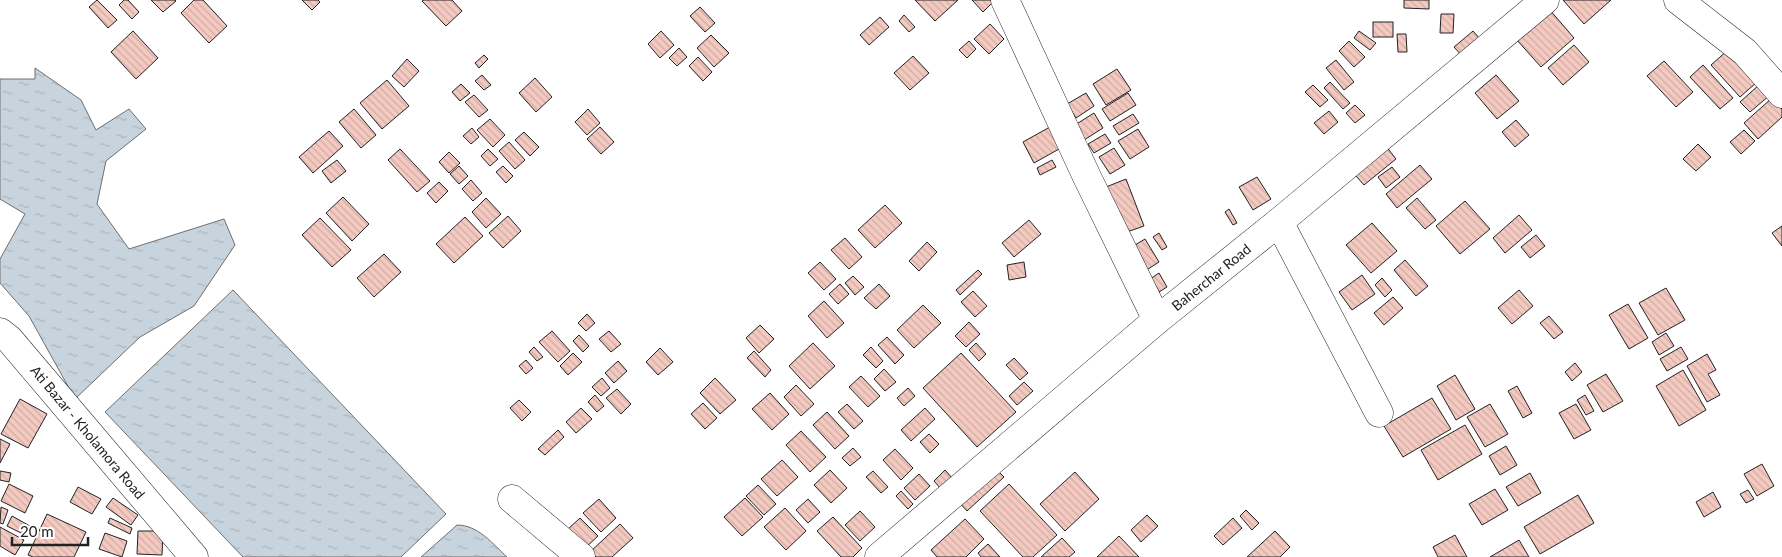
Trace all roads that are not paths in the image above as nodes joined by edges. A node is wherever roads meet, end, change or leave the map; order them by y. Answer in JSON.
{"nodes":[{"id":1,"x":1005,"y":0,"type":"edge"},
{"id":2,"x":1545,"y":0,"type":"edge"},
{"id":3,"x":1678,"y":0,"type":"edge"},
{"id":4,"x":1782,"y":94,"type":"edge"},
{"id":5,"x":1279,"y":222,"type":"junction"},
{"id":6,"x":1157,"y":320,"type":"junction"},
{"id":7,"x":0,"y":332,"type":"edge"},
{"id":8,"x":1379,"y":413,"type":"dead end"},
{"id":9,"x":512,"y":499,"type":"dead end"},
{"id":10,"x":194,"y":557,"type":"edge"},
{"id":11,"x":581,"y":557,"type":"edge"},
{"id":12,"x":879,"y":557,"type":"edge"}],
"edges":[{"from":1,"to":6,"type":"street"},
{"from":2,"to":5,"type":"street","name":"Baherchar Road"},
{"from":3,"to":4,"type":"street"},
{"from":5,"to":6,"type":"street","name":"Baherchar Road"},
{"from":5,"to":8,"type":"street"},
{"from":6,"to":12,"type":"street","name":"Baherchar Road"},
{"from":7,"to":10,"type":"street","name":"Ati Bazar - Kholamora Road"},
{"from":9,"to":11,"type":"street"}]}
